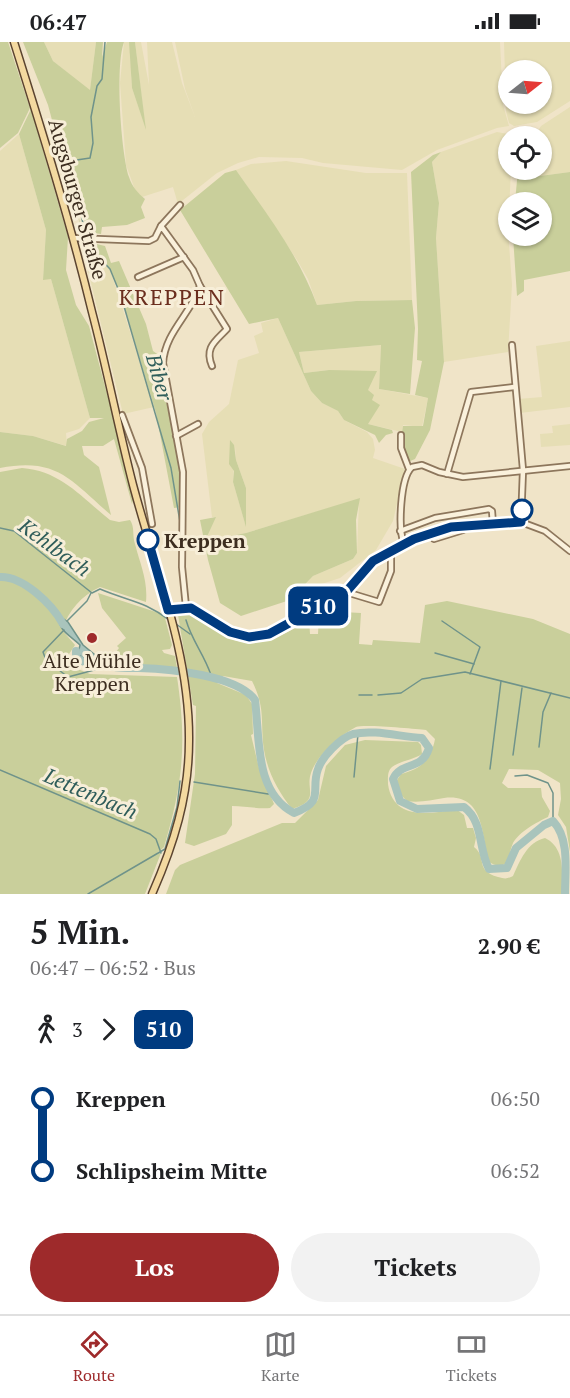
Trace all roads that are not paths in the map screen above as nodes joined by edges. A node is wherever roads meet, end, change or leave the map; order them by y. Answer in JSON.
{"nodes":[{"id":1,"x":14,"y":42,"type":"edge"},
{"id":2,"x":180,"y":205,"type":"dead end"},
{"id":3,"x":161,"y":226,"type":"junction"},
{"id":4,"x":73,"y":238,"type":"junction"},
{"id":5,"x":184,"y":257,"type":"junction"},
{"id":6,"x":138,"y":277,"type":"dead end"},
{"id":7,"x":200,"y":286,"type":"junction"},
{"id":8,"x":512,"y":345,"type":"dead end"},
{"id":9,"x":212,"y":366,"type":"dead end"},
{"id":10,"x":514,"y":387,"type":"junction"},
{"id":11,"x":122,"y":415,"type":"dead end"},
{"id":12,"x":198,"y":424,"type":"dead end"},
{"id":13,"x":176,"y":435,"type":"junction"},
{"id":14,"x":400,"y":435,"type":"dead end"},
{"id":15,"x":570,"y":466,"type":"edge"},
{"id":16,"x":142,"y":468,"type":"junction"},
{"id":17,"x":409,"y":469,"type":"junction"},
{"id":18,"x":523,"y":470,"type":"junction"},
{"id":19,"x":130,"y":471,"type":"junction"},
{"id":20,"x":447,"y":474,"type":"junction"},
{"id":21,"x":521,"y":522,"type":"junction"},
{"id":22,"x":152,"y":524,"type":"dead end"},
{"id":23,"x":493,"y":524,"type":"junction"},
{"id":24,"x":466,"y":525,"type":"junction"},
{"id":25,"x":400,"y":531,"type":"junction"},
{"id":26,"x":434,"y":539,"type":"dead end"},
{"id":27,"x":404,"y":544,"type":"junction"},
{"id":28,"x":391,"y":551,"type":"junction"},
{"id":29,"x":570,"y":551,"type":"edge"},
{"id":30,"x":346,"y":592,"type":"junction"},
{"id":31,"x":186,"y":607,"type":"junction"},
{"id":32,"x":168,"y":612,"type":"junction"},
{"id":33,"x":152,"y":894,"type":"edge"}],
"edges":[{"from":1,"to":4,"type":"main road","name":"Augsburger Straße"},
{"from":2,"to":3,"type":"street"},
{"from":3,"to":4,"type":"street"},
{"from":3,"to":5,"type":"street"},
{"from":4,"to":19,"type":"main road","name":"Augsburger Straße"},
{"from":5,"to":6,"type":"street"},
{"from":5,"to":7,"type":"street"},
{"from":7,"to":9,"type":"street"},
{"from":7,"to":13,"type":"street"},
{"from":8,"to":10,"type":"street"},
{"from":10,"to":18,"type":"street"},
{"from":10,"to":20,"type":"street"},
{"from":11,"to":16,"type":"street"},
{"from":12,"to":13,"type":"street"},
{"from":13,"to":31,"type":"street"},
{"from":14,"to":17,"type":"street"},
{"from":15,"to":18,"type":"street"},
{"from":16,"to":19,"type":"street"},
{"from":16,"to":22,"type":"street"},
{"from":17,"to":20,"type":"street"},
{"from":17,"to":25,"type":"street"},
{"from":18,"to":20,"type":"street"},
{"from":18,"to":21,"type":"street"},
{"from":19,"to":32,"type":"main road","name":"Augsburger Straße"},
{"from":21,"to":23,"type":"street"},
{"from":21,"to":29,"type":"street"},
{"from":23,"to":24,"type":"street"},
{"from":23,"to":25,"type":"street"},
{"from":24,"to":26,"type":"street"},
{"from":24,"to":27,"type":"street"},
{"from":25,"to":27,"type":"street"},
{"from":27,"to":28,"type":"street"},
{"from":28,"to":30,"type":"street"},
{"from":28,"to":30,"type":"street"},
{"from":30,"to":31,"type":"street"},
{"from":31,"to":32,"type":"street"},
{"from":32,"to":33,"type":"main road","name":"Augsburger Straße"}]}
